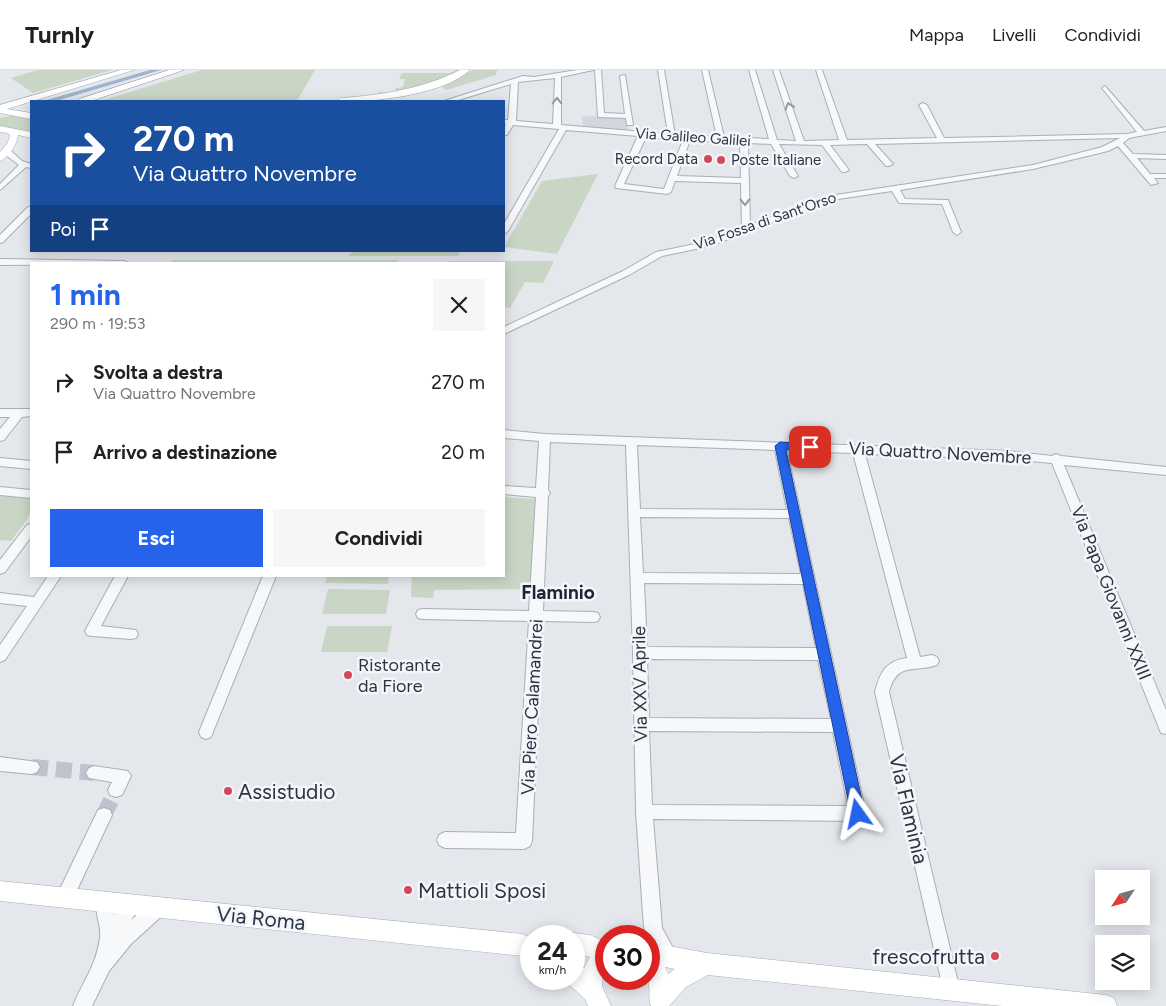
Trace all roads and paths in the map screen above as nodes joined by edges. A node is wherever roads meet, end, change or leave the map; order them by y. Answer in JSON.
{"nodes":[{"id":1,"x":130,"y":70,"type":"edge"},
{"id":2,"x":179,"y":70,"type":"edge"},
{"id":3,"x":188,"y":70,"type":"edge"},
{"id":4,"x":466,"y":70,"type":"edge"},
{"id":5,"x":525,"y":70,"type":"edge"},
{"id":6,"x":590,"y":70,"type":"edge"},
{"id":7,"x":598,"y":70,"type":"edge"},
{"id":8,"x":660,"y":70,"type":"edge"},
{"id":9,"x":705,"y":70,"type":"edge"},
{"id":10,"x":752,"y":70,"type":"edge"},
{"id":11,"x":776,"y":70,"type":"edge"},
{"id":12,"x":819,"y":70,"type":"edge"},
{"id":13,"x":558,"y":75,"type":"junction"},
{"id":14,"x":623,"y":76,"type":"dead end"},
{"id":15,"x":523,"y":78,"type":"junction"},
{"id":16,"x":515,"y":82,"type":"junction"},
{"id":17,"x":1104,"y":88,"type":"dead end"},
{"id":18,"x":85,"y":100,"type":"edge"},
{"id":19,"x":95,"y":100,"type":"edge"},
{"id":20,"x":350,"y":100,"type":"edge"},
{"id":21,"x":452,"y":100,"type":"edge"},
{"id":22,"x":22,"y":102,"type":"junction"},
{"id":23,"x":923,"y":105,"type":"dead end"},
{"id":24,"x":0,"y":109,"type":"edge"},
{"id":25,"x":16,"y":113,"type":"junction"},
{"id":26,"x":30,"y":116,"type":"edge"},
{"id":27,"x":628,"y":116,"type":"junction"},
{"id":28,"x":507,"y":123,"type":"edge"},
{"id":29,"x":1166,"y":123,"type":"edge"},
{"id":30,"x":560,"y":127,"type":"junction"},
{"id":31,"x":0,"y":129,"type":"edge"},
{"id":32,"x":1166,"y":129,"type":"edge"},
{"id":33,"x":1156,"y":130,"type":"junction"},
{"id":34,"x":11,"y":131,"type":"junction"},
{"id":35,"x":632,"y":133,"type":"junction"},
{"id":36,"x":1142,"y":133,"type":"junction"},
{"id":37,"x":643,"y":134,"type":"junction"},
{"id":38,"x":30,"y":136,"type":"edge"},
{"id":39,"x":1127,"y":136,"type":"junction"},
{"id":40,"x":30,"y":137,"type":"edge"},
{"id":41,"x":672,"y":137,"type":"junction"},
{"id":42,"x":687,"y":138,"type":"junction"},
{"id":43,"x":721,"y":139,"type":"junction"},
{"id":44,"x":942,"y":140,"type":"junction"},
{"id":45,"x":744,"y":141,"type":"junction"},
{"id":46,"x":870,"y":141,"type":"junction"},
{"id":47,"x":774,"y":142,"type":"junction"},
{"id":48,"x":801,"y":142,"type":"junction"},
{"id":49,"x":844,"y":142,"type":"junction"},
{"id":50,"x":825,"y":143,"type":"junction"},
{"id":51,"x":1119,"y":143,"type":"junction"},
{"id":52,"x":6,"y":151,"type":"edge"},
{"id":53,"x":1132,"y":156,"type":"junction"},
{"id":54,"x":1166,"y":157,"type":"edge"},
{"id":55,"x":0,"y":163,"type":"edge"},
{"id":56,"x":25,"y":164,"type":"edge"},
{"id":57,"x":889,"y":164,"type":"dead end"},
{"id":58,"x":845,"y":170,"type":"dead end"},
{"id":59,"x":794,"y":176,"type":"dead end"},
{"id":60,"x":1166,"y":176,"type":"edge"},
{"id":61,"x":672,"y":178,"type":"junction"},
{"id":62,"x":744,"y":181,"type":"junction"},
{"id":63,"x":894,"y":186,"type":"junction"},
{"id":64,"x":0,"y":188,"type":"edge"},
{"id":65,"x":30,"y":209,"type":"edge"},
{"id":66,"x":746,"y":228,"type":"junction"},
{"id":67,"x":505,"y":229,"type":"edge"},
{"id":68,"x":957,"y":232,"type":"dead end"},
{"id":69,"x":0,"y":240,"type":"edge"},
{"id":70,"x":0,"y":262,"type":"edge"},
{"id":71,"x":30,"y":262,"type":"edge"},
{"id":72,"x":505,"y":331,"type":"edge"},
{"id":73,"x":0,"y":413,"type":"edge"},
{"id":74,"x":19,"y":413,"type":"junction"},
{"id":75,"x":30,"y":413,"type":"edge"},
{"id":76,"x":505,"y":434,"type":"edge"},
{"id":77,"x":0,"y":437,"type":"edge"},
{"id":78,"x":545,"y":438,"type":"junction"},
{"id":79,"x":631,"y":440,"type":"junction"},
{"id":80,"x":780,"y":446,"type":"junction"},
{"id":81,"x":858,"y":449,"type":"junction"},
{"id":82,"x":1056,"y":458,"type":"junction"},
{"id":83,"x":0,"y":462,"type":"edge"},
{"id":84,"x":30,"y":465,"type":"edge"},
{"id":85,"x":1166,"y":470,"type":"edge"},
{"id":86,"x":505,"y":490,"type":"edge"},
{"id":87,"x":0,"y":491,"type":"edge"},
{"id":88,"x":544,"y":493,"type":"junction"},
{"id":89,"x":30,"y":494,"type":"edge"},
{"id":90,"x":634,"y":513,"type":"junction"},
{"id":91,"x":794,"y":514,"type":"junction"},
{"id":92,"x":30,"y":529,"type":"edge"},
{"id":93,"x":0,"y":570,"type":"edge"},
{"id":94,"x":54,"y":577,"type":"edge"},
{"id":95,"x":121,"y":577,"type":"edge"},
{"id":96,"x":270,"y":577,"type":"edge"},
{"id":97,"x":637,"y":578,"type":"junction"},
{"id":98,"x":808,"y":579,"type":"junction"},
{"id":99,"x":0,"y":598,"type":"edge"},
{"id":100,"x":36,"y":602,"type":"junction"},
{"id":101,"x":423,"y":614,"type":"dead end"},
{"id":102,"x":537,"y":616,"type":"junction"},
{"id":103,"x":593,"y":617,"type":"dead end"},
{"id":104,"x":131,"y":634,"type":"dead end"},
{"id":105,"x":640,"y":653,"type":"junction"},
{"id":106,"x":824,"y":654,"type":"junction"},
{"id":107,"x":0,"y":656,"type":"edge"},
{"id":108,"x":932,"y":661,"type":"dead end"},
{"id":109,"x":915,"y":663,"type":"junction"},
{"id":110,"x":641,"y":724,"type":"junction"},
{"id":111,"x":839,"y":726,"type":"junction"},
{"id":112,"x":1166,"y":728,"type":"edge"},
{"id":113,"x":206,"y":732,"type":"dead end"},
{"id":114,"x":0,"y":764,"type":"edge"},
{"id":115,"x":32,"y":767,"type":"tunnel mouth"},
{"id":116,"x":94,"y":773,"type":"tunnel mouth"},
{"id":117,"x":116,"y":790,"type":"tunnel mouth"},
{"id":118,"x":644,"y":812,"type":"junction"},
{"id":119,"x":104,"y":815,"type":"tunnel mouth"},
{"id":120,"x":444,"y":840,"type":"dead end"},
{"id":121,"x":0,"y":891,"type":"edge"},
{"id":122,"x":64,"y":899,"type":"junction"},
{"id":123,"x":104,"y":902,"type":"junction"},
{"id":124,"x":132,"y":906,"type":"junction"},
{"id":125,"x":158,"y":908,"type":"junction"},
{"id":126,"x":650,"y":925,"type":"edge"},
{"id":127,"x":117,"y":936,"type":"junction"},
{"id":128,"x":520,"y":945,"type":"edge"},
{"id":129,"x":660,"y":959,"type":"edge"},
{"id":130,"x":706,"y":964,"type":"junction"},
{"id":131,"x":595,"y":966,"type":"edge"},
{"id":132,"x":660,"y":982,"type":"edge"},
{"id":133,"x":585,"y":986,"type":"edge"},
{"id":134,"x":951,"y":991,"type":"junction"},
{"id":135,"x":596,"y":998,"type":"edge"},
{"id":136,"x":660,"y":1003,"type":"edge"},
{"id":137,"x":82,"y":1006,"type":"edge"},
{"id":138,"x":1106,"y":1006,"type":"edge"}],
"edges":[{"from":1,"to":22,"type":"main road"},
{"from":2,"to":18,"type":"highway"},
{"from":3,"to":19,"type":"highway"},
{"from":4,"to":20,"type":"main road"},
{"from":5,"to":15,"type":"street"},
{"from":6,"to":13,"type":"street"},
{"from":7,"to":27,"type":"street"},
{"from":8,"to":41,"type":"street"},
{"from":9,"to":43,"type":"street"},
{"from":10,"to":47,"type":"street"},
{"from":48,"to":11,"type":"street","one_way":true},
{"from":12,"to":49,"type":"street"},
{"from":13,"to":15,"type":"street"},
{"from":30,"to":13,"type":"street","one_way":true},
{"from":14,"to":27,"type":"street"},
{"from":15,"to":16,"type":"street"},
{"from":16,"to":21,"type":"street"},
{"from":16,"to":28,"type":"street"},
{"from":17,"to":36,"type":"street"},
{"from":22,"to":24,"type":"main road"},
{"from":22,"to":25,"type":"main road"},
{"from":23,"to":44,"type":"street"},
{"from":24,"to":25,"type":"main road"},
{"from":25,"to":26,"type":"main road"},
{"from":27,"to":35,"type":"street"},
{"from":28,"to":30,"type":"street","name":"Via Galileo Galilei"},
{"from":29,"to":33,"type":"street"},
{"from":30,"to":35,"type":"street","name":"Via Galileo Galilei"},
{"from":30,"to":67,"type":"street"},
{"from":31,"to":34,"type":"main road"},
{"from":32,"to":33,"type":"street","name":"Via Galileo Galilei"},
{"from":33,"to":36,"type":"street","name":"Via Galileo Galilei"},
{"from":34,"to":38,"type":"main road"},
{"from":34,"to":52,"type":"main road"},
{"from":35,"to":37,"type":"street","name":"Via Galileo Galilei"},
{"from":36,"to":39,"type":"street","name":"Via Galileo Galilei"},
{"from":37,"to":41,"type":"street","name":"Via Galileo Galilei"},
{"from":37,"to":61,"type":"street"},
{"from":39,"to":44,"type":"street","name":"Via Galileo Galilei"},
{"from":39,"to":51,"type":"street","name":"Via Fossa di Sant'Orso"},
{"from":40,"to":52,"type":"main road"},
{"from":41,"to":42,"type":"street","name":"Via Galileo Galilei"},
{"from":42,"to":43,"type":"street","name":"Via Galileo Galilei"},
{"from":42,"to":61,"type":"street"},
{"from":43,"to":45,"type":"street","name":"Via Galileo Galilei"},
{"from":44,"to":46,"type":"street","name":"Via Galileo Galilei"},
{"from":45,"to":47,"type":"street","name":"Via Galileo Galilei"},
{"from":45,"to":62,"type":"street"},
{"from":46,"to":49,"type":"street","name":"Via Galileo Galilei"},
{"from":46,"to":57,"type":"street"},
{"from":47,"to":48,"type":"street","name":"Via Galileo Galilei"},
{"from":47,"to":59,"type":"street"},
{"from":48,"to":50,"type":"street","name":"Via Galileo Galilei"},
{"from":49,"to":50,"type":"street","name":"Via Galileo Galilei"},
{"from":50,"to":58,"type":"street"},
{"from":51,"to":53,"type":"street"},
{"from":51,"to":63,"type":"street","name":"Via Fossa di Sant'Orso"},
{"from":52,"to":56,"type":"street"},
{"from":53,"to":54,"type":"street"},
{"from":53,"to":60,"type":"street"},
{"from":55,"to":56,"type":"street"},
{"from":56,"to":64,"type":"street"},
{"from":61,"to":62,"type":"street"},
{"from":62,"to":66,"type":"street","one_way":true},
{"from":63,"to":66,"type":"street","name":"Via Fossa di Sant'Orso"},
{"from":63,"to":68,"type":"street"},
{"from":65,"to":69,"type":"street"},
{"from":66,"to":72,"type":"street","name":"Via Fossa di Sant'Orso"},
{"from":70,"to":71,"type":"street"},
{"from":73,"to":74,"type":"street"},
{"from":74,"to":75,"type":"street"},
{"from":74,"to":77,"type":"street"},
{"from":76,"to":78,"type":"street","name":"Via Quattro Novembre"},
{"from":78,"to":79,"type":"street","name":"Via Quattro Novembre"},
{"from":78,"to":88,"type":"street","name":"Via Piero Calamandrei"},
{"from":79,"to":80,"type":"street","name":"Via Quattro Novembre"},
{"from":79,"to":90,"type":"street","name":"Via XXV Aprile"},
{"from":80,"to":81,"type":"street","name":"Via Quattro Novembre"},
{"from":80,"to":91,"type":"street"},
{"from":81,"to":82,"type":"street","name":"Via Quattro Novembre"},
{"from":81,"to":109,"type":"street"},
{"from":82,"to":85,"type":"street","name":"Via Quattro Novembre"},
{"from":82,"to":112,"type":"street","name":"Via Papa Giovanni XXIII"},
{"from":83,"to":84,"type":"street"},
{"from":86,"to":88,"type":"street"},
{"from":87,"to":89,"type":"street"},
{"from":88,"to":102,"type":"street","name":"Via Piero Calamandrei"},
{"from":90,"to":91,"type":"street"},
{"from":90,"to":97,"type":"street","name":"Via XXV Aprile"},
{"from":91,"to":98,"type":"street"},
{"from":92,"to":93,"type":"street"},
{"from":94,"to":100,"type":"street"},
{"from":95,"to":104,"type":"street"},
{"from":96,"to":113,"type":"street"},
{"from":97,"to":98,"type":"street"},
{"from":97,"to":105,"type":"street","name":"Via XXV Aprile"},
{"from":98,"to":106,"type":"street"},
{"from":99,"to":100,"type":"street"},
{"from":100,"to":107,"type":"street"},
{"from":101,"to":102,"type":"street"},
{"from":102,"to":103,"type":"street"},
{"from":102,"to":120,"type":"street","name":"Via Piero Calamandrei"},
{"from":105,"to":106,"type":"street"},
{"from":105,"to":110,"type":"street","name":"Via XXV Aprile"},
{"from":106,"to":111,"type":"street"},
{"from":108,"to":109,"type":"street","name":"Via Flaminia"},
{"from":109,"to":134,"type":"street","name":"Via Flaminia"},
{"from":110,"to":111,"type":"street"},
{"from":110,"to":118,"type":"street","name":"Via XXV Aprile"},
{"from":111,"to":118,"type":"street"},
{"from":114,"to":115,"type":"street"},
{"from":116,"to":117,"type":"street"},
{"from":118,"to":126,"type":"street","name":"Via XXV Aprile"},
{"from":119,"to":122,"type":"street"},
{"from":121,"to":122,"type":"main road","name":"Via Roma"},
{"from":122,"to":123,"type":"main road","name":"Via Roma"},
{"from":123,"to":124,"type":"main road","name":"Via Roma"},
{"from":123,"to":127,"type":"street"},
{"from":124,"to":125,"type":"main road","name":"Via Roma"},
{"from":124,"to":127,"type":"street"},
{"from":125,"to":127,"type":"street"},
{"from":125,"to":128,"type":"main road","name":"Via Roma"},
{"from":127,"to":137,"type":"street"},
{"from":129,"to":130,"type":"main road"},
{"from":130,"to":134,"type":"main road"},
{"from":130,"to":136,"type":"main road"},
{"from":131,"to":135,"type":"main road"},
{"from":132,"to":136,"type":"main road"},
{"from":133,"to":135,"type":"main road"},
{"from":134,"to":138,"type":"main road"}]}
